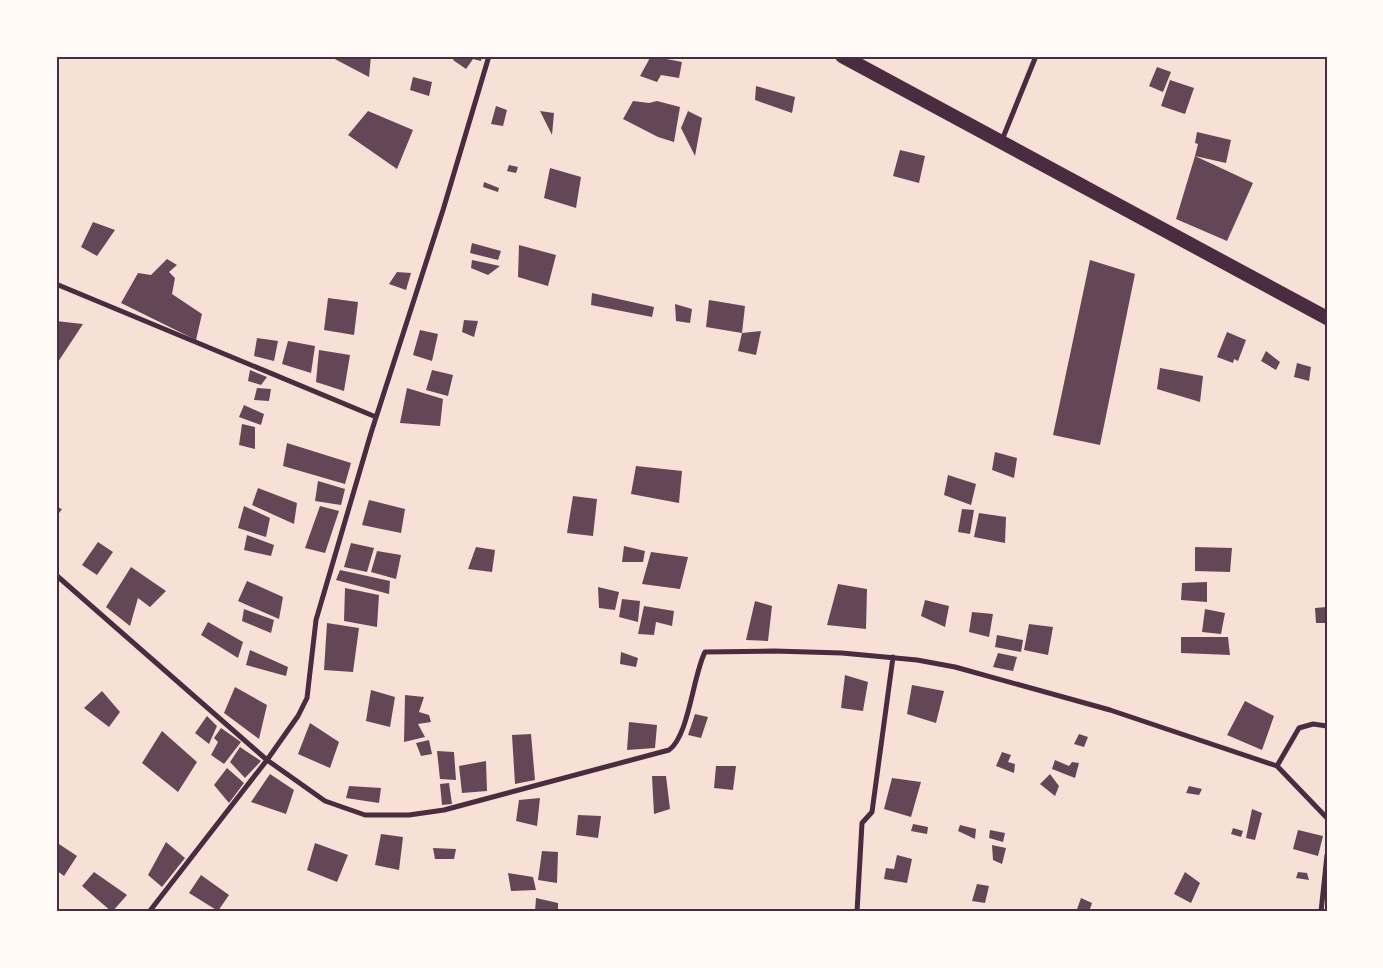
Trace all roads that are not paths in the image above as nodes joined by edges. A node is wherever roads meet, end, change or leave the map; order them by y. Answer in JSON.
{"nodes":[{"id":1,"x":489,"y":56,"type":"edge"},
{"id":2,"x":842,"y":56,"type":"edge"},
{"id":3,"x":1036,"y":56,"type":"edge"},
{"id":4,"x":1001,"y":143,"type":"junction"},
{"id":5,"x":56,"y":284,"type":"edge"},
{"id":6,"x":1327,"y":318,"type":"edge"},
{"id":7,"x":376,"y":417,"type":"junction"},
{"id":8,"x":56,"y":575,"type":"edge"},
{"id":9,"x":893,"y":657,"type":"junction"},
{"id":10,"x":1327,"y":726,"type":"edge"},
{"id":11,"x":267,"y":760,"type":"junction"},
{"id":12,"x":1277,"y":766,"type":"junction"},
{"id":13,"x":1327,"y":818,"type":"edge"},
{"id":14,"x":1327,"y":855,"type":"edge"},
{"id":15,"x":149,"y":912,"type":"edge"},
{"id":16,"x":857,"y":912,"type":"edge"},
{"id":17,"x":1321,"y":912,"type":"edge"}],
"edges":[{"from":1,"to":7,"type":"street"},
{"from":2,"to":4,"type":"highway"},
{"from":3,"to":4,"type":"street"},
{"from":4,"to":6,"type":"highway"},
{"from":5,"to":7,"type":"street"},
{"from":7,"to":11,"type":"street"},
{"from":8,"to":11,"type":"street"},
{"from":9,"to":11,"type":"street"},
{"from":9,"to":12,"type":"street"},
{"from":9,"to":16,"type":"street"},
{"from":10,"to":12,"type":"street"},
{"from":11,"to":15,"type":"street"},
{"from":12,"to":13,"type":"street"},
{"from":14,"to":17,"type":"street"}]}
